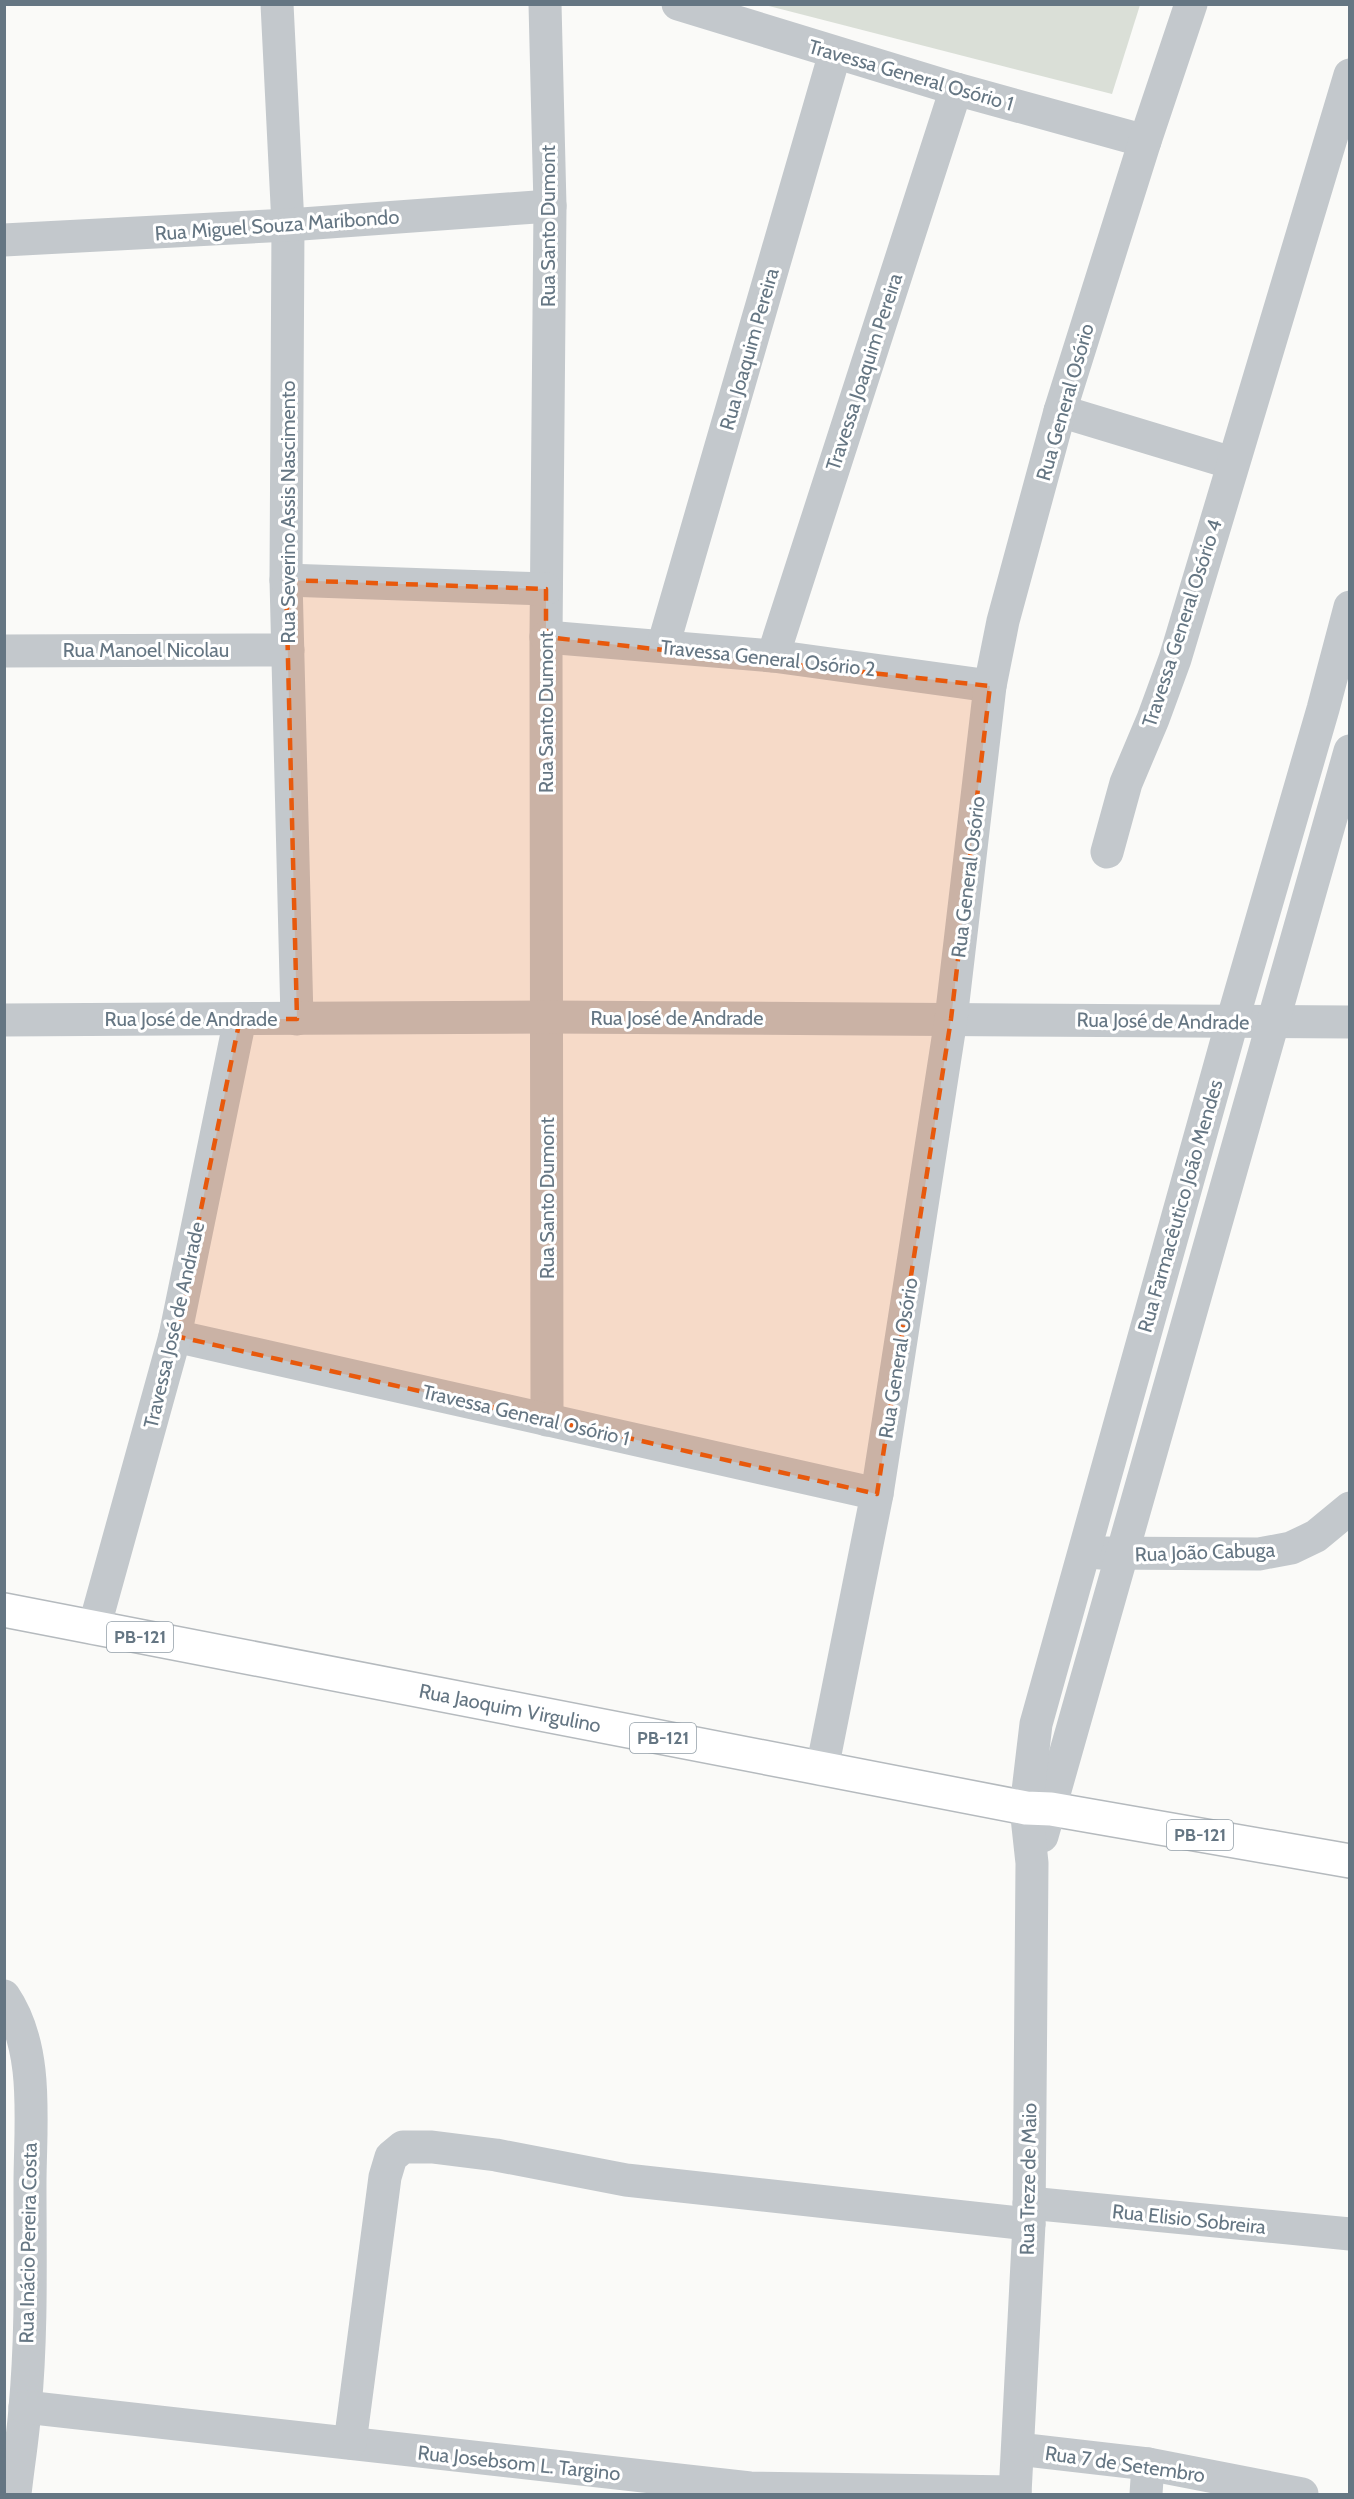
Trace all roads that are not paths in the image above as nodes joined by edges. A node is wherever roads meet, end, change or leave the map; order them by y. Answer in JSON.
{"nodes":[{"id":1,"x":277,"y":4,"type":"edge"},
{"id":2,"x":545,"y":4,"type":"edge"},
{"id":3,"x":678,"y":4,"type":"edge"},
{"id":4,"x":1191,"y":4,"type":"edge"},
{"id":5,"x":835,"y":52,"type":"junction"},
{"id":6,"x":1350,"y":75,"type":"edge"},
{"id":7,"x":956,"y":89,"type":"junction"},
{"id":8,"x":1145,"y":141,"type":"junction"},
{"id":9,"x":550,"y":207,"type":"junction"},
{"id":10,"x":288,"y":225,"type":"junction"},
{"id":11,"x":4,"y":240,"type":"edge"},
{"id":12,"x":1060,"y":411,"type":"junction"},
{"id":13,"x":1232,"y":463,"type":"junction"},
{"id":14,"x":286,"y":580,"type":"junction"},
{"id":15,"x":546,"y":589,"type":"junction"},
{"id":16,"x":1350,"y":607,"type":"edge"},
{"id":17,"x":546,"y":637,"type":"junction"},
{"id":18,"x":663,"y":646,"type":"junction"},
{"id":19,"x":288,"y":650,"type":"junction"},
{"id":20,"x":4,"y":651,"type":"edge"},
{"id":21,"x":773,"y":656,"type":"junction"},
{"id":22,"x":990,"y":686,"type":"junction"},
{"id":23,"x":1336,"y":707,"type":"edge"},
{"id":24,"x":1350,"y":751,"type":"edge"},
{"id":25,"x":1107,"y":852,"type":"dead end"},
{"id":26,"x":547,"y":1017,"type":"junction"},
{"id":27,"x":240,"y":1019,"type":"junction"},
{"id":28,"x":297,"y":1019,"type":"junction"},
{"id":29,"x":951,"y":1019,"type":"junction"},
{"id":30,"x":4,"y":1020,"type":"edge"},
{"id":31,"x":1232,"y":1022,"type":"junction"},
{"id":32,"x":1350,"y":1022,"type":"edge"},
{"id":33,"x":1272,"y":1023,"type":"junction"},
{"id":34,"x":175,"y":1336,"type":"junction"},
{"id":35,"x":547,"y":1420,"type":"junction"},
{"id":36,"x":877,"y":1494,"type":"junction"},
{"id":37,"x":1350,"y":1508,"type":"edge"},
{"id":38,"x":1083,"y":1552,"type":"junction"},
{"id":39,"x":1122,"y":1554,"type":"junction"},
{"id":40,"x":4,"y":1610,"type":"edge"},
{"id":41,"x":94,"y":1628,"type":"junction"},
{"id":42,"x":822,"y":1769,"type":"junction"},
{"id":43,"x":1038,"y":1808,"type":"junction"},
{"id":44,"x":1350,"y":1861,"type":"edge"},
{"id":45,"x":4,"y":1996,"type":"edge"},
{"id":46,"x":1029,"y":2213,"type":"junction"},
{"id":47,"x":1350,"y":2234,"type":"edge"},
{"id":48,"x":25,"y":2407,"type":"junction"},
{"id":49,"x":350,"y":2443,"type":"junction"},
{"id":50,"x":1018,"y":2449,"type":"junction"},
{"id":51,"x":1147,"y":2479,"type":"edge"},
{"id":52,"x":1015,"y":2493,"type":"edge"},
{"id":53,"x":15,"y":2494,"type":"edge"},
{"id":54,"x":1302,"y":2494,"type":"edge"}],
"edges":[{"from":1,"to":10,"type":"street","name":"Rua Severino Assis Nascimento"},
{"from":2,"to":9,"type":"street","name":"Rua Santo Dumont"},
{"from":3,"to":5,"type":"street","name":"Travessa General Osório 1"},
{"from":4,"to":8,"type":"street","name":"Rua General Osório"},
{"from":5,"to":7,"type":"street","name":"Travessa General Osório 1"},
{"from":5,"to":18,"type":"street","name":"Rua Joaquim Pereira"},
{"from":6,"to":13,"type":"street","name":"Travessa General Osório 4"},
{"from":7,"to":8,"type":"street","name":"Travessa General Osório 1"},
{"from":7,"to":21,"type":"street","name":"Travessa Joaquim Pereira"},
{"from":8,"to":12,"type":"street","name":"Rua General Osório"},
{"from":9,"to":10,"type":"street","name":"Rua Miguel Souza Maribondo"},
{"from":9,"to":15,"type":"street","name":"Rua Santo Dumont"},
{"from":10,"to":11,"type":"street","name":"Rua Miguel Souza Maribondo"},
{"from":10,"to":14,"type":"street","name":"Rua Severino Assis Nascimento"},
{"from":12,"to":13,"type":"street"},
{"from":12,"to":22,"type":"street","name":"Rua General Osório"},
{"from":13,"to":25,"type":"street","name":"Travessa General Osório 4"},
{"from":14,"to":15,"type":"street"},
{"from":14,"to":19,"type":"street","name":"Rua Severino Assis Nascimento"},
{"from":15,"to":17,"type":"street","name":"Rua Santo Dumont"},
{"from":16,"to":23,"type":"street","name":"Rua Farmacêutico João Mendes"},
{"from":17,"to":18,"type":"street","name":"Travessa General Osório 2"},
{"from":17,"to":26,"type":"street","name":"Rua Santo Dumont"},
{"from":18,"to":21,"type":"street","name":"Travessa General Osório 2"},
{"from":19,"to":20,"type":"street","name":"Rua Manoel Nicolau"},
{"from":19,"to":28,"type":"street","name":"Rua Severino Assis Nascimento"},
{"from":21,"to":22,"type":"street","name":"Travessa General Osório 2"},
{"from":22,"to":29,"type":"street","name":"Rua General Osório"},
{"from":23,"to":31,"type":"street","name":"Rua Farmacêutico João Mendes"},
{"from":24,"to":33,"type":"street","name":"Rua Farmacêutico João Mendes"},
{"from":26,"to":28,"type":"street","name":"Rua José de Andrade"},
{"from":26,"to":29,"type":"street","name":"Rua José de Andrade"},
{"from":26,"to":35,"type":"street","name":"Rua Santo Dumont"},
{"from":27,"to":28,"type":"street","name":"Rua José de Andrade"},
{"from":27,"to":30,"type":"street","name":"Rua José de Andrade"},
{"from":27,"to":34,"type":"street","name":"Travessa José de Andrade"},
{"from":29,"to":31,"type":"street","name":"Rua José de Andrade"},
{"from":29,"to":36,"type":"street","name":"Rua General Osório"},
{"from":31,"to":33,"type":"street","name":"Rua José de Andrade"},
{"from":31,"to":38,"type":"street","name":"Rua Farmacêutico João Mendes"},
{"from":32,"to":33,"type":"street","name":"Rua José de Andrade"},
{"from":33,"to":39,"type":"street","name":"Rua Farmacêutico João Mendes"},
{"from":34,"to":35,"type":"street","name":"Travessa General Osório 1"},
{"from":34,"to":41,"type":"street","name":"Travessa José de Andrade"},
{"from":35,"to":36,"type":"street","name":"Travessa General Osório 1"},
{"from":36,"to":42,"type":"street","name":"Rua General Osório"},
{"from":37,"to":39,"type":"street","name":"Rua João Cabuga"},
{"from":38,"to":39,"type":"street","name":"Rua João Cabuga"},
{"from":38,"to":43,"type":"street","name":"Rua Farmacêutico João Mendes"},
{"from":39,"to":43,"type":"street","name":"Rua Farmacêutico João Mendes"},
{"from":40,"to":41,"type":"main road","name":"Rua Jaoquim Virgulino","number":"PB-121"},
{"from":41,"to":42,"type":"main road","name":"Rua Jaoquim Virgulino","number":"PB-121"},
{"from":42,"to":43,"type":"main road","name":"Rua Jaoquim Virgulino","number":"PB-121"},
{"from":43,"to":44,"type":"main road","number":"PB-121"},
{"from":43,"to":46,"type":"street","name":"Rua Treze de Maio"},
{"from":45,"to":48,"type":"street","name":"Rua Inácio Pereira Costa"},
{"from":46,"to":47,"type":"street","name":"Rua Elisio Sobreira"},
{"from":46,"to":49,"type":"street","name":"Rua Elisio Sobreira"},
{"from":46,"to":50,"type":"street","name":"Rua Treze de Maio"},
{"from":48,"to":49,"type":"street","name":"Rua Josebsom L. Targino"},
{"from":48,"to":53,"type":"street","name":"Rua Inácio Pereira Costa"},
{"from":49,"to":52,"type":"street","name":"Rua Josebsom L. Targino"},
{"from":50,"to":51,"type":"street","name":"Rua 7 de Setembro"},
{"from":50,"to":52,"type":"street","name":"Rua Treze de Maio"},
{"from":51,"to":54,"type":"street","name":"Rua 7 de Setembro"}]}
